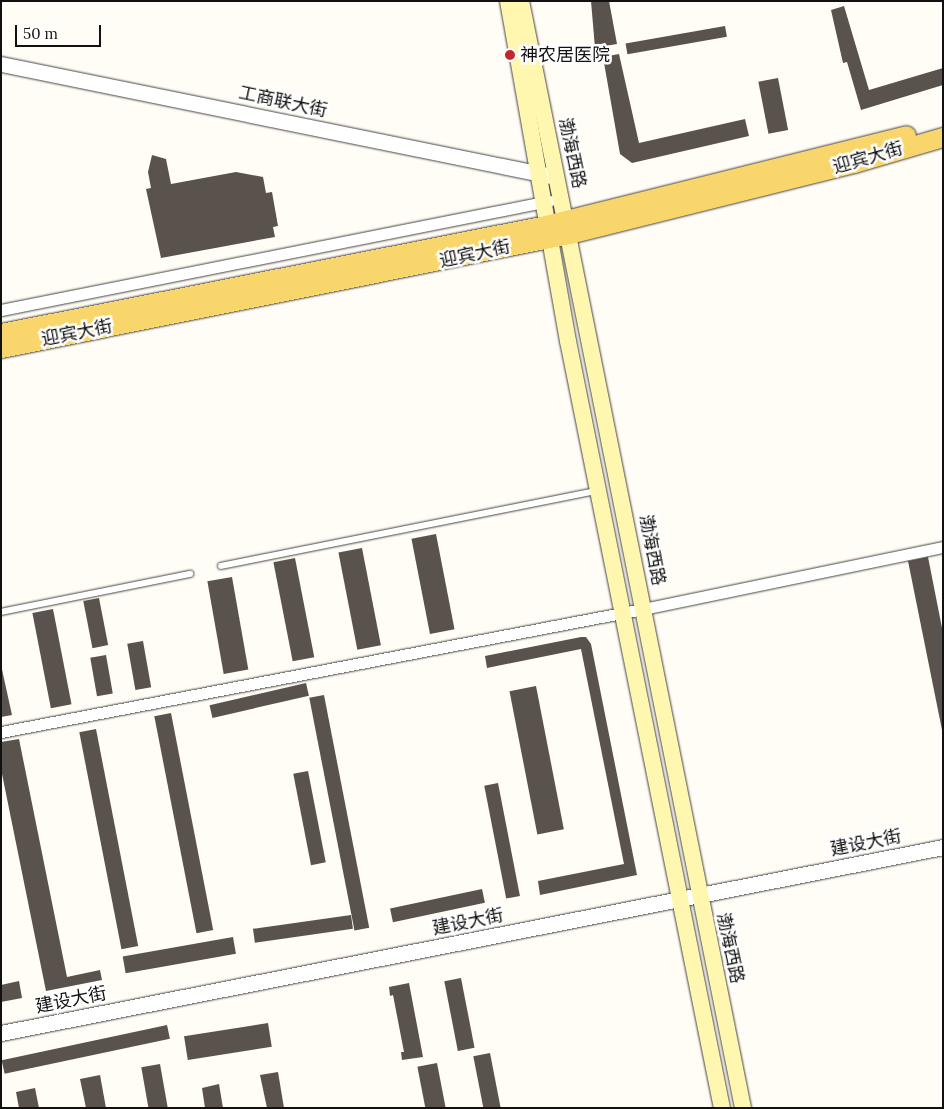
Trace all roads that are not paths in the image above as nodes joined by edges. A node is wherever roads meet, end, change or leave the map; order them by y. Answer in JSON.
{"nodes":[{"id":1,"x":508,"y":1,"type":"edge"},
{"id":2,"x":521,"y":1,"type":"edge"},
{"id":3,"x":1,"y":64,"type":"edge"},
{"id":4,"x":943,"y":126,"type":"edge"},
{"id":5,"x":943,"y":137,"type":"edge"},
{"id":6,"x":539,"y":174,"type":"junction"},
{"id":7,"x":556,"y":177,"type":"junction"},
{"id":8,"x":561,"y":198,"type":"junction"},
{"id":9,"x":543,"y":202,"type":"junction"},
{"id":10,"x":568,"y":227,"type":"junction"},
{"id":11,"x":547,"y":232,"type":"junction"},
{"id":12,"x":1,"y":310,"type":"edge"},
{"id":13,"x":1,"y":333,"type":"edge"},
{"id":14,"x":1,"y":348,"type":"edge"},
{"id":15,"x":599,"y":491,"type":"junction"},
{"id":16,"x":943,"y":547,"type":"edge"},
{"id":17,"x":221,"y":566,"type":"dead end"},
{"id":18,"x":190,"y":574,"type":"dead end"},
{"id":19,"x":644,"y":609,"type":"junction"},
{"id":20,"x":1,"y":612,"type":"edge"},
{"id":21,"x":622,"y":612,"type":"junction"},
{"id":22,"x":1,"y":732,"type":"edge"},
{"id":23,"x":943,"y":847,"type":"edge"},
{"id":24,"x":699,"y":895,"type":"junction"},
{"id":25,"x":680,"y":899,"type":"junction"},
{"id":26,"x":1,"y":1033,"type":"edge"},
{"id":27,"x":722,"y":1108,"type":"edge"},
{"id":28,"x":743,"y":1108,"type":"edge"}],
"edges":[{"from":1,"to":6,"type":"main road","name":"渤海西路"},
{"from":2,"to":7,"type":"main road","name":"渤海西路"},
{"from":3,"to":6,"type":"street","name":"工商联大街"},
{"from":4,"to":10,"type":"main road","name":"迎宾大街"},
{"from":5,"to":10,"type":"main road","name":"迎宾大街"},
{"from":6,"to":7,"type":"street","name":"工商联大街"},
{"from":6,"to":9,"type":"main road","name":"渤海西路"},
{"from":7,"to":8,"type":"main road","name":"渤海西路"},
{"from":8,"to":9,"type":"street"},
{"from":8,"to":10,"type":"main road","name":"渤海西路"},
{"from":9,"to":11,"type":"main road","name":"渤海西路"},
{"from":9,"to":12,"type":"street"},
{"from":10,"to":11,"type":"main road","name":"迎宾大街"},
{"from":10,"to":19,"type":"main road","name":"渤海西路"},
{"from":11,"to":13,"type":"main road","name":"迎宾大街"},
{"from":11,"to":14,"type":"main road","name":"迎宾大街"},
{"from":11,"to":15,"type":"main road","name":"渤海西路"},
{"from":15,"to":17,"type":"lane"},
{"from":15,"to":21,"type":"main road","name":"渤海西路"},
{"from":16,"to":19,"type":"street"},
{"from":18,"to":20,"type":"lane"},
{"from":19,"to":21,"type":"street"},
{"from":19,"to":24,"type":"main road","name":"渤海西路"},
{"from":21,"to":22,"type":"street"},
{"from":21,"to":25,"type":"main road","name":"渤海西路"},
{"from":23,"to":24,"type":"street","name":"建设大街"},
{"from":24,"to":25,"type":"street","name":"建设大街"},
{"from":24,"to":28,"type":"main road","name":"渤海西路"},
{"from":25,"to":26,"type":"street","name":"建设大街"},
{"from":25,"to":27,"type":"main road","name":"渤海西路"}]}
